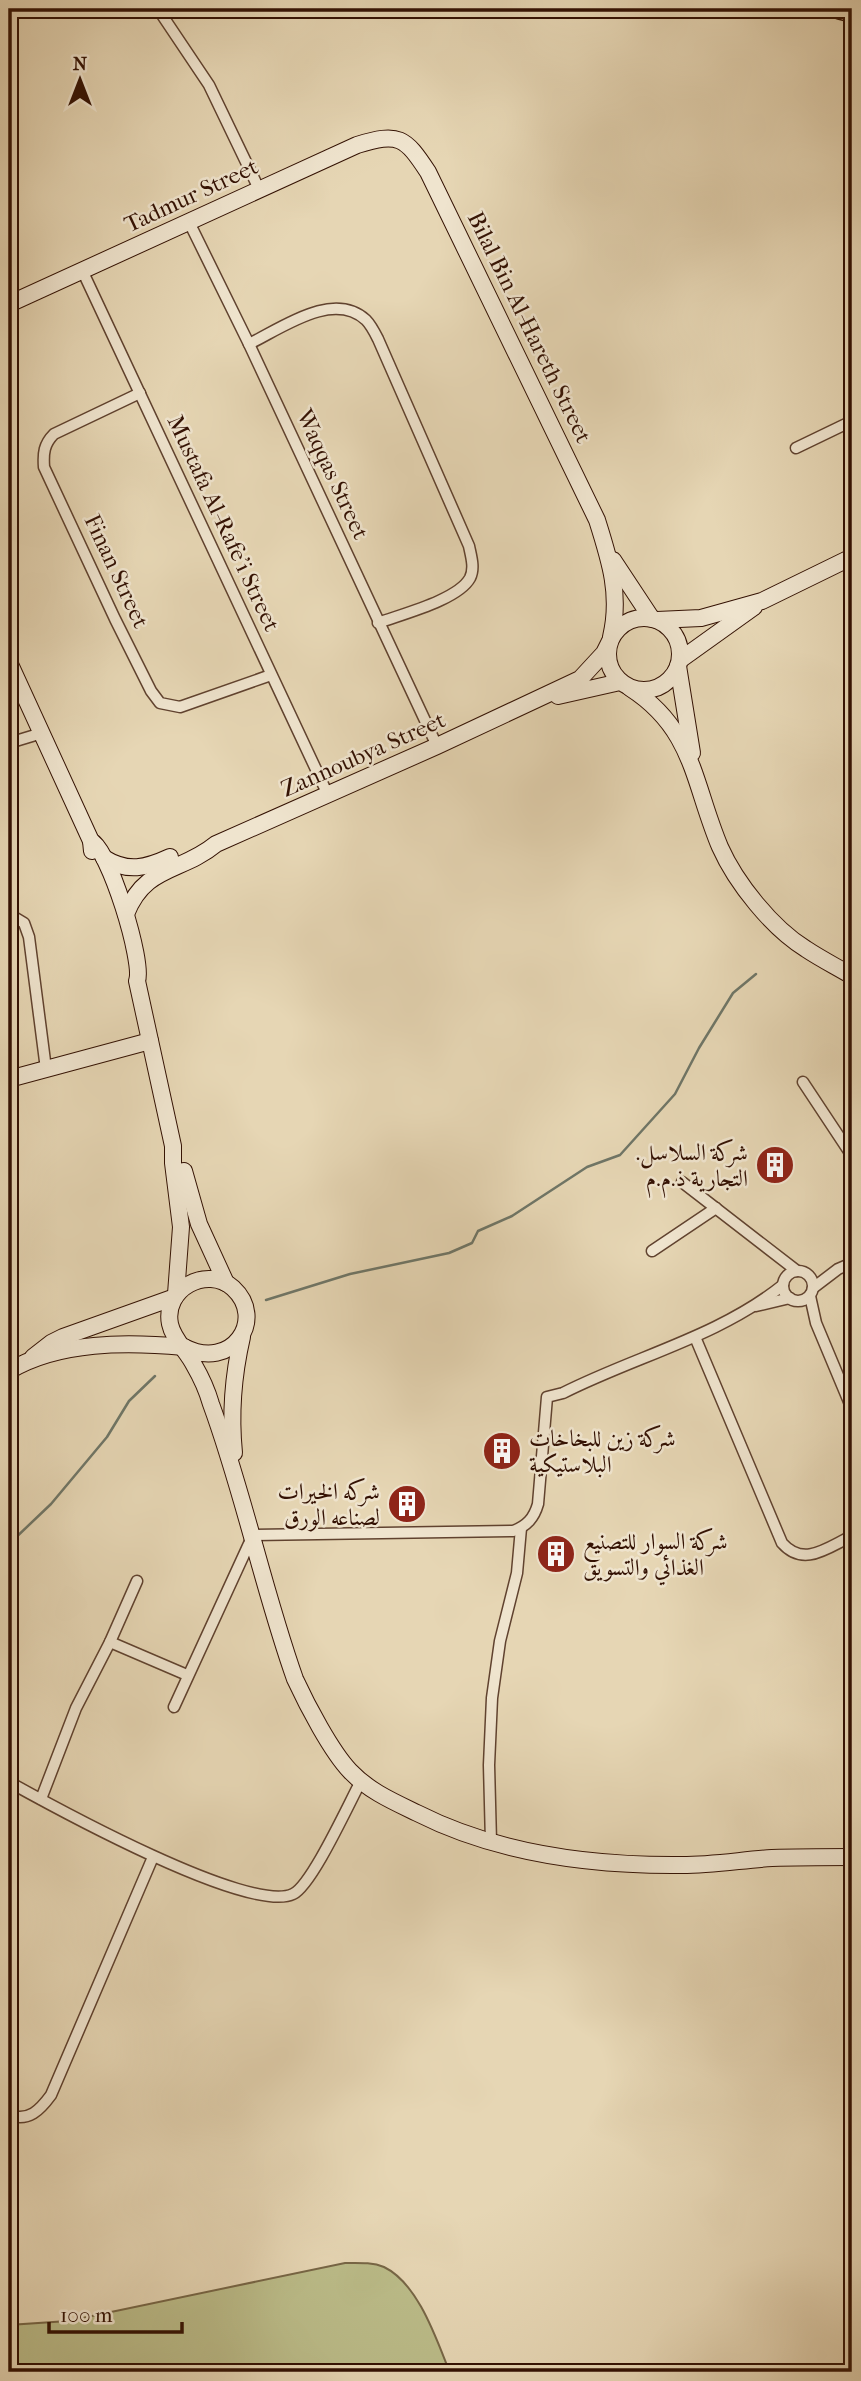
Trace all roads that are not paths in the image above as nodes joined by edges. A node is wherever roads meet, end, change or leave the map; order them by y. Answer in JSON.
{"nodes":[{"id":1,"x":158,"y":9,"type":"edge"},
{"id":2,"x":840,"y":9,"type":"edge"},
{"id":3,"x":852,"y":12,"type":"edge"},
{"id":4,"x":394,"y":138,"type":"joint"},
{"id":5,"x":260,"y":189,"type":"junction"},
{"id":6,"x":188,"y":220,"type":"junction"},
{"id":7,"x":82,"y":270,"type":"junction"},
{"id":8,"x":9,"y":304,"type":"edge"},
{"id":9,"x":249,"y":344,"type":"junction"},
{"id":10,"x":140,"y":393,"type":"junction"},
{"id":11,"x":852,"y":421,"type":"edge"},
{"id":12,"x":796,"y":448,"type":"dead end"},
{"id":13,"x":607,"y":550,"type":"junction"},
{"id":14,"x":852,"y":557,"type":"edge"},
{"id":15,"x":635,"y":595,"type":"junction"},
{"id":16,"x":616,"y":596,"type":"junction"},
{"id":17,"x":762,"y":601,"type":"junction"},
{"id":18,"x":655,"y":620,"type":"junction"},
{"id":19,"x":378,"y":623,"type":"junction"},
{"id":20,"x":610,"y":639,"type":"junction"},
{"id":21,"x":9,"y":662,"type":"edge"},
{"id":22,"x":679,"y":663,"type":"junction"},
{"id":23,"x":271,"y":675,"type":"junction"},
{"id":24,"x":625,"y":685,"type":"junction"},
{"id":25,"x":528,"y":704,"type":"junction"},
{"id":26,"x":42,"y":733,"type":"junction"},
{"id":27,"x":9,"y":743,"type":"edge"},
{"id":28,"x":437,"y":746,"type":"junction"},
{"id":29,"x":694,"y":770,"type":"junction"},
{"id":30,"x":328,"y":795,"type":"junction"},
{"id":31,"x":91,"y":841,"type":"junction"},
{"id":32,"x":216,"y":844,"type":"junction"},
{"id":33,"x":104,"y":858,"type":"junction"},
{"id":34,"x":9,"y":914,"type":"edge"},
{"id":35,"x":125,"y":914,"type":"junction"},
{"id":36,"x":852,"y":976,"type":"edge"},
{"id":37,"x":137,"y":981,"type":"junction"},
{"id":38,"x":150,"y":1041,"type":"junction"},
{"id":39,"x":46,"y":1069,"type":"junction"},
{"id":40,"x":9,"y":1079,"type":"edge"},
{"id":41,"x":803,"y":1082,"type":"dead end"},
{"id":42,"x":173,"y":1146,"type":"junction"},
{"id":43,"x":852,"y":1156,"type":"edge"},
{"id":44,"x":682,"y":1182,"type":"dead end"},
{"id":45,"x":716,"y":1208,"type":"junction"},
{"id":46,"x":652,"y":1251,"type":"dead end"},
{"id":47,"x":769,"y":1251,"type":"junction"},
{"id":48,"x":852,"y":1263,"type":"edge"},
{"id":49,"x":838,"y":1269,"type":"junction"},
{"id":50,"x":802,"y":1272,"type":"junction"},
{"id":51,"x":784,"y":1282,"type":"junction"},
{"id":52,"x":226,"y":1283,"type":"junction"},
{"id":53,"x":812,"y":1292,"type":"junction"},
{"id":54,"x":175,"y":1296,"type":"junction"},
{"id":55,"x":794,"y":1300,"type":"junction"},
{"id":56,"x":750,"y":1307,"type":"junction"},
{"id":57,"x":816,"y":1322,"type":"junction"},
{"id":58,"x":243,"y":1332,"type":"junction"},
{"id":59,"x":695,"y":1337,"type":"junction"},
{"id":60,"x":184,"y":1347,"type":"junction"},
{"id":61,"x":29,"y":1361,"type":"junction"},
{"id":62,"x":9,"y":1371,"type":"edge"},
{"id":63,"x":852,"y":1406,"type":"edge"},
{"id":64,"x":237,"y":1480,"type":"junction"},
{"id":65,"x":521,"y":1528,"type":"junction"},
{"id":66,"x":253,"y":1535,"type":"junction"},
{"id":67,"x":852,"y":1536,"type":"edge"},
{"id":68,"x":137,"y":1581,"type":"dead end"},
{"id":69,"x":110,"y":1642,"type":"junction"},
{"id":70,"x":187,"y":1675,"type":"junction"},
{"id":71,"x":174,"y":1707,"type":"dead end"},
{"id":72,"x":361,"y":1781,"type":"junction"},
{"id":73,"x":9,"y":1782,"type":"edge"},
{"id":74,"x":40,"y":1799,"type":"junction"},
{"id":75,"x":491,"y":1842,"type":"junction"},
{"id":76,"x":153,"y":1857,"type":"junction"},
{"id":77,"x":852,"y":1857,"type":"edge"},
{"id":78,"x":9,"y":2115,"type":"edge"}],
"edges":[{"from":1,"to":5,"type":"street"},
{"from":2,"to":3,"type":"highway"},
{"from":4,"to":5,"type":"street","name":"Tadmur Street"},
{"from":4,"to":13,"type":"street","name":"Bilal Bin Al-Hareth Street"},
{"from":5,"to":6,"type":"street","name":"Tadmur Street"},
{"from":6,"to":7,"type":"street","name":"Tadmur Street"},
{"from":6,"to":9,"type":"street","name":"Waqqas Street"},
{"from":7,"to":8,"type":"street","name":"Tadmur Street"},
{"from":7,"to":10,"type":"street","name":"Mustafa Al-Rafe’i Street"},
{"from":9,"to":19,"type":"street","name":"Waqqas Street"},
{"from":9,"to":19,"type":"street"},
{"from":10,"to":23,"type":"street","name":"Mustafa Al-Rafe’i Street"},
{"from":10,"to":23,"type":"street","name":"Finan Street"},
{"from":11,"to":12,"type":"street"},
{"from":13,"to":15,"type":"street","name":"Bilal Bin Al-Hareth Street"},
{"from":13,"to":16,"type":"street","name":"Bilal Bin Al-Hareth Street"},
{"from":14,"to":17,"type":"street"},
{"from":15,"to":16,"type":"street"},
{"from":15,"to":18,"type":"street","name":"Bilal Bin Al-Hareth Street"},
{"from":16,"to":20,"type":"street","name":"Bilal Bin Al-Hareth Street"},
{"from":17,"to":18,"type":"street"},
{"from":17,"to":22,"type":"street"},
{"from":18,"to":20,"type":"street"},
{"from":18,"to":22,"type":"street"},
{"from":19,"to":28,"type":"street","name":"Waqqas Street"},
{"from":20,"to":24,"type":"street"},
{"from":20,"to":25,"type":"street","name":"Zannoubya Street"},
{"from":21,"to":26,"type":"street"},
{"from":22,"to":24,"type":"street"},
{"from":22,"to":29,"type":"street"},
{"from":23,"to":30,"type":"street","name":"Mustafa Al-Rafe’i Street"},
{"from":24,"to":25,"type":"street","name":"Zannoubya Street"},
{"from":24,"to":29,"type":"street"},
{"from":25,"to":28,"type":"street","name":"Zannoubya Street"},
{"from":26,"to":27,"type":"street"},
{"from":26,"to":31,"type":"street"},
{"from":28,"to":30,"type":"street","name":"Zannoubya Street"},
{"from":29,"to":36,"type":"street"},
{"from":30,"to":32,"type":"street","name":"Zannoubya Street"},
{"from":31,"to":33,"type":"street"},
{"from":31,"to":37,"type":"street"},
{"from":32,"to":33,"type":"street","name":"Zannoubya Street"},
{"from":32,"to":35,"type":"street","name":"Zannoubya Street"},
{"from":33,"to":35,"type":"street"},
{"from":34,"to":39,"type":"street"},
{"from":35,"to":37,"type":"street"},
{"from":37,"to":38,"type":"street"},
{"from":38,"to":39,"type":"street"},
{"from":38,"to":42,"type":"street"},
{"from":39,"to":40,"type":"street"},
{"from":41,"to":43,"type":"street"},
{"from":42,"to":52,"type":"street"},
{"from":42,"to":54,"type":"street"},
{"from":44,"to":45,"type":"street"},
{"from":45,"to":46,"type":"street"},
{"from":45,"to":47,"type":"street"},
{"from":47,"to":50,"type":"street"},
{"from":47,"to":51,"type":"street"},
{"from":48,"to":49,"type":"street"},
{"from":49,"to":50,"type":"street"},
{"from":49,"to":53,"type":"street"},
{"from":50,"to":51,"type":"street"},
{"from":50,"to":53,"type":"street"},
{"from":51,"to":55,"type":"street"},
{"from":51,"to":56,"type":"street"},
{"from":52,"to":54,"type":"street"},
{"from":52,"to":58,"type":"street"},
{"from":53,"to":55,"type":"street"},
{"from":53,"to":57,"type":"street"},
{"from":54,"to":60,"type":"street"},
{"from":54,"to":61,"type":"street"},
{"from":55,"to":56,"type":"street"},
{"from":55,"to":57,"type":"street"},
{"from":56,"to":59,"type":"street"},
{"from":57,"to":63,"type":"street"},
{"from":58,"to":60,"type":"street"},
{"from":58,"to":64,"type":"street"},
{"from":59,"to":65,"type":"street"},
{"from":59,"to":67,"type":"street"},
{"from":60,"to":61,"type":"street"},
{"from":60,"to":64,"type":"street"},
{"from":61,"to":62,"type":"street"},
{"from":64,"to":66,"type":"street"},
{"from":65,"to":66,"type":"street"},
{"from":65,"to":75,"type":"street"},
{"from":66,"to":70,"type":"street"},
{"from":66,"to":72,"type":"street"},
{"from":68,"to":69,"type":"street"},
{"from":69,"to":70,"type":"street"},
{"from":69,"to":74,"type":"street"},
{"from":70,"to":71,"type":"street"},
{"from":72,"to":75,"type":"street"},
{"from":72,"to":76,"type":"street"},
{"from":73,"to":74,"type":"street"},
{"from":74,"to":76,"type":"street"},
{"from":75,"to":77,"type":"street"},
{"from":76,"to":78,"type":"street"}]}
